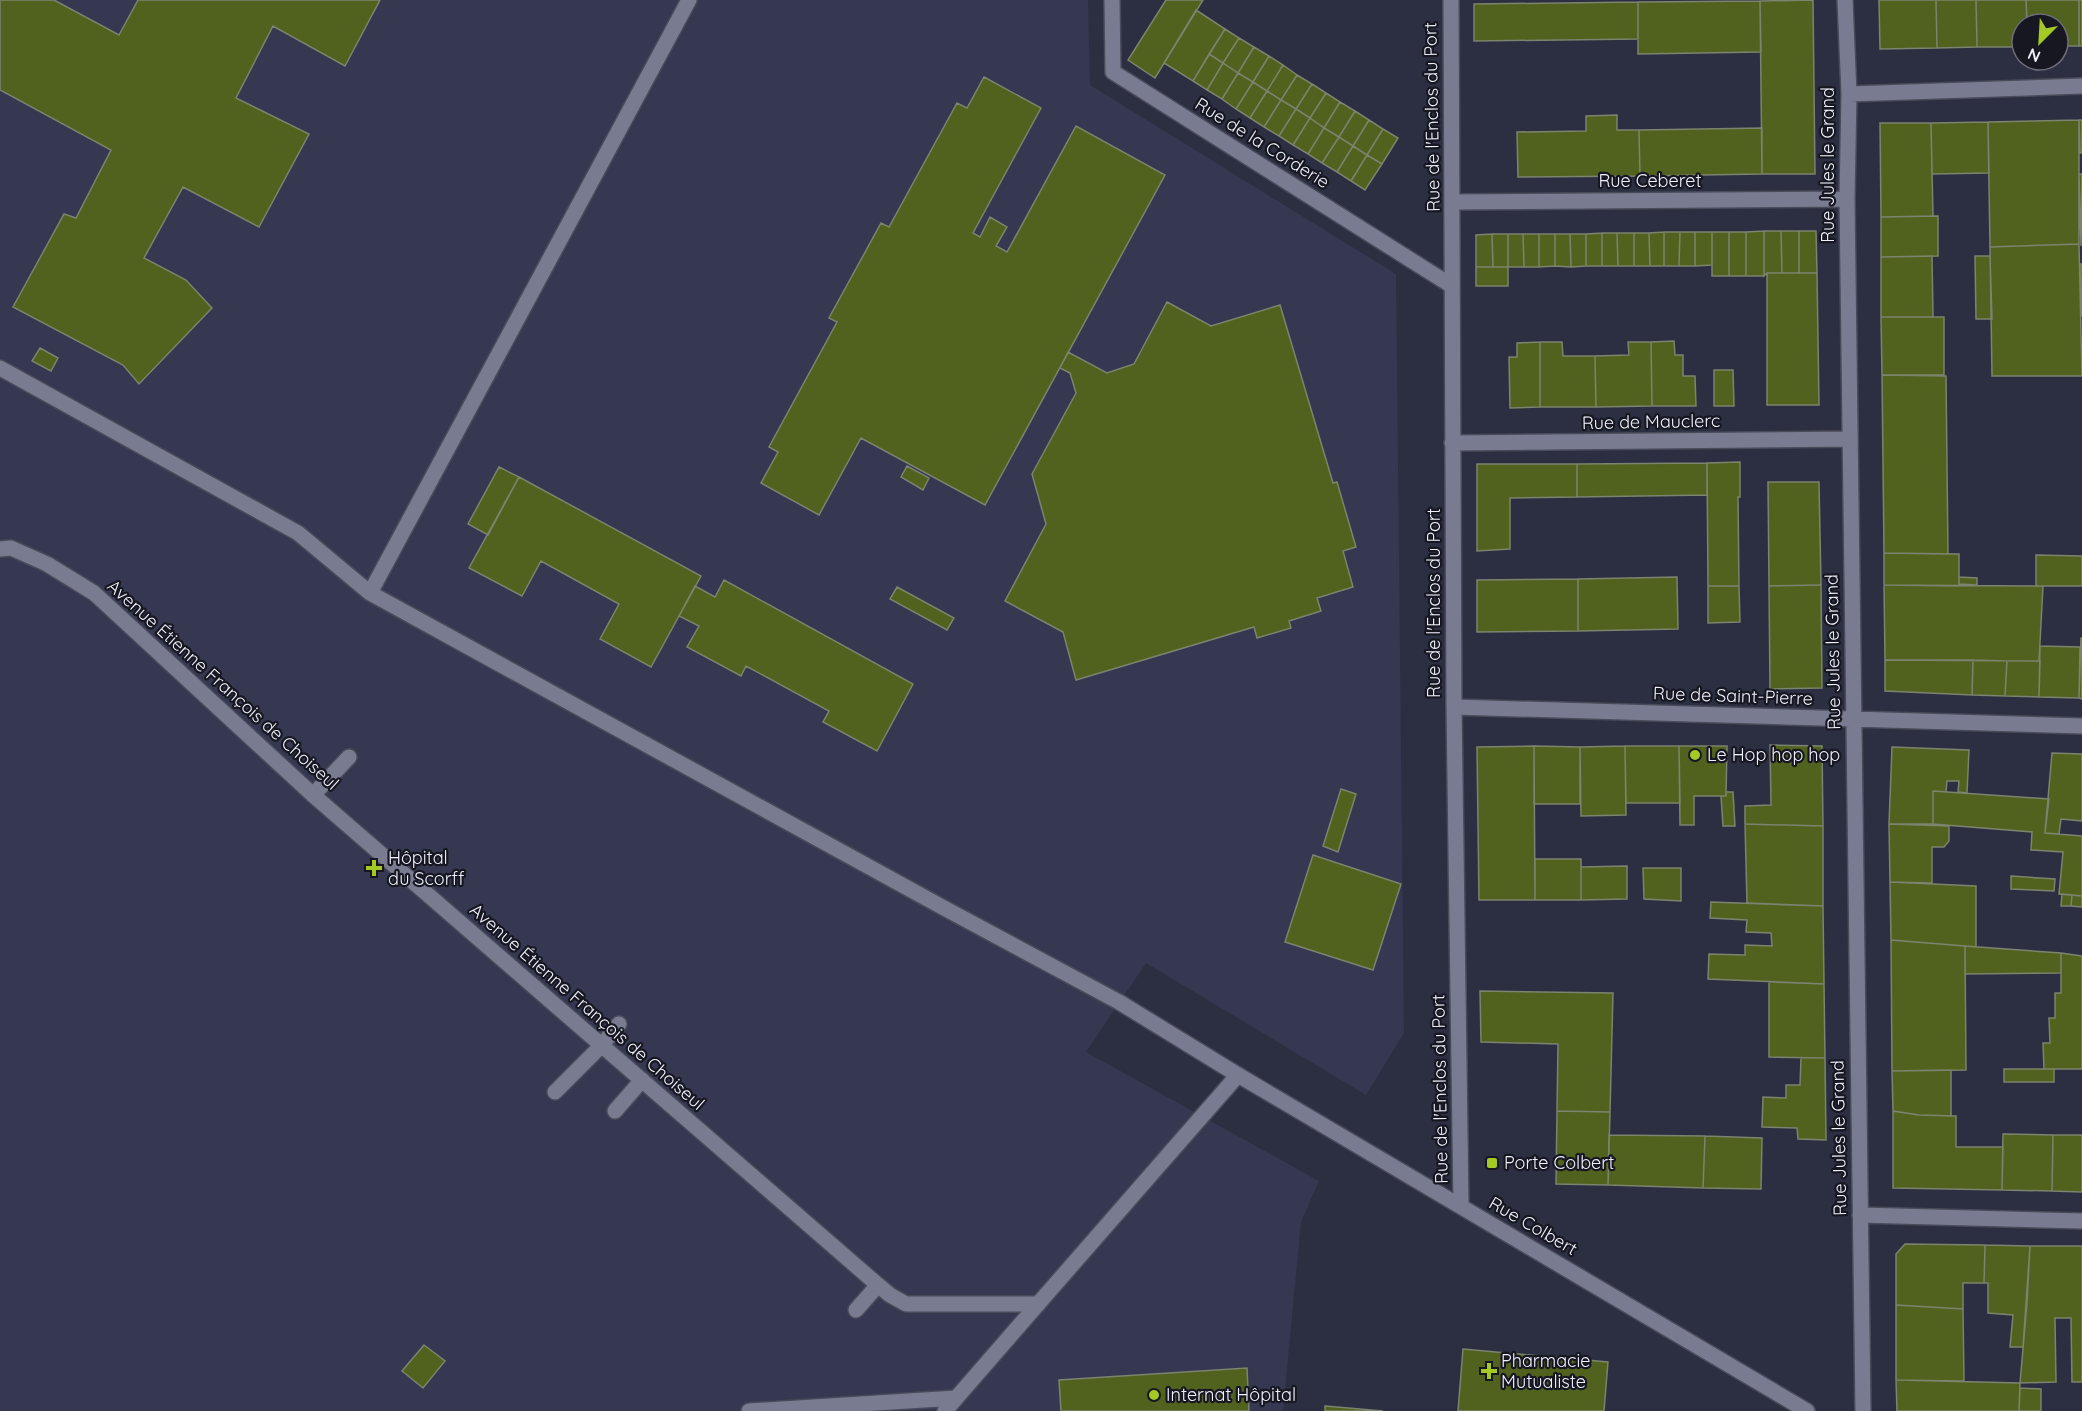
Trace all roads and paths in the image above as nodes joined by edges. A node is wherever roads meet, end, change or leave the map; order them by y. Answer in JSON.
{"nodes":[{"id":1,"x":689,"y":0,"type":"edge"},
{"id":2,"x":1112,"y":0,"type":"edge"},
{"id":3,"x":1451,"y":0,"type":"edge"},
{"id":4,"x":1845,"y":0,"type":"edge"},
{"id":5,"x":2082,"y":86,"type":"edge"},
{"id":6,"x":1849,"y":94,"type":"junction"},
{"id":7,"x":1847,"y":199,"type":"junction"},
{"id":8,"x":1453,"y":202,"type":"junction"},
{"id":9,"x":1452,"y":286,"type":"junction"},
{"id":10,"x":0,"y":368,"type":"edge"},
{"id":11,"x":1850,"y":439,"type":"junction"},
{"id":12,"x":1452,"y":443,"type":"junction"},
{"id":13,"x":0,"y":549,"type":"edge"},
{"id":14,"x":370,"y":593,"type":"junction"},
{"id":15,"x":1454,"y":706,"type":"junction"},
{"id":16,"x":1854,"y":719,"type":"junction"},
{"id":17,"x":2082,"y":726,"type":"edge"},
{"id":18,"x":349,"y":757,"type":"dead end"},
{"id":19,"x":313,"y":795,"type":"junction"},
{"id":20,"x":619,"y":1024,"type":"dead end"},
{"id":21,"x":601,"y":1046,"type":"junction"},
{"id":22,"x":1239,"y":1075,"type":"junction"},
{"id":23,"x":642,"y":1080,"type":"junction"},
{"id":24,"x":555,"y":1092,"type":"dead end"},
{"id":25,"x":615,"y":1111,"type":"dead end"},
{"id":26,"x":1461,"y":1206,"type":"junction"},
{"id":27,"x":1860,"y":1215,"type":"junction"},
{"id":28,"x":2082,"y":1221,"type":"edge"},
{"id":29,"x":878,"y":1285,"type":"junction"},
{"id":30,"x":1038,"y":1304,"type":"junction"},
{"id":31,"x":856,"y":1310,"type":"dead end"},
{"id":32,"x":956,"y":1398,"type":"junction"},
{"id":33,"x":749,"y":1411,"type":"edge"},
{"id":34,"x":945,"y":1411,"type":"edge"},
{"id":35,"x":1807,"y":1411,"type":"edge"},
{"id":36,"x":1863,"y":1411,"type":"edge"}],
"edges":[{"from":1,"to":14,"type":"street"},
{"from":2,"to":9,"type":"street","name":"Rue de la Corderie"},
{"from":3,"to":8,"type":"street","name":"Rue de l'Enclos du Port"},
{"from":4,"to":6,"type":"street","name":"Rue Jules le Grand"},
{"from":5,"to":6,"type":"street"},
{"from":6,"to":7,"type":"street","name":"Rue Jules le Grand"},
{"from":7,"to":8,"type":"street","name":"Rue Ceberet"},
{"from":7,"to":11,"type":"street","name":"Rue Jules le Grand"},
{"from":8,"to":9,"type":"street","name":"Rue de l'Enclos du Port"},
{"from":9,"to":12,"type":"street","name":"Rue de l'Enclos du Port"},
{"from":10,"to":14,"type":"street","name":"Rue Colbert"},
{"from":11,"to":12,"type":"street","name":"Rue de Mauclerc"},
{"from":11,"to":16,"type":"street","name":"Rue Jules le Grand"},
{"from":12,"to":15,"type":"street","name":"Rue de l'Enclos du Port"},
{"from":13,"to":19,"type":"street","name":"Avenue Étienne François de Choiseul"},
{"from":14,"to":22,"type":"street","name":"Rue Colbert"},
{"from":15,"to":16,"type":"street","name":"Rue de Saint-Pierre"},
{"from":15,"to":26,"type":"street","name":"Rue de l'Enclos du Port"},
{"from":16,"to":17,"type":"street","name":"Rue de Saint-Pierre"},
{"from":16,"to":27,"type":"street","name":"Rue Jules le Grand"},
{"from":18,"to":19,"type":"street"},
{"from":19,"to":21,"type":"street","name":"Avenue Étienne François de Choiseul"},
{"from":20,"to":21,"type":"street"},
{"from":21,"to":23,"type":"street","name":"Avenue Étienne François de Choiseul"},
{"from":21,"to":24,"type":"street"},
{"from":22,"to":26,"type":"street","name":"Rue Colbert"},
{"from":22,"to":30,"type":"street"},
{"from":23,"to":25,"type":"street"},
{"from":23,"to":29,"type":"street","name":"Avenue Étienne François de Choiseul"},
{"from":26,"to":35,"type":"street","name":"Rue Colbert"},
{"from":27,"to":28,"type":"street"},
{"from":27,"to":36,"type":"street","name":"Rue Jules le Grand"},
{"from":29,"to":30,"type":"street","name":"Avenue Étienne François de Choiseul"},
{"from":29,"to":31,"type":"street"},
{"from":30,"to":32,"type":"street"},
{"from":32,"to":33,"type":"street"},
{"from":32,"to":34,"type":"street"}]}
